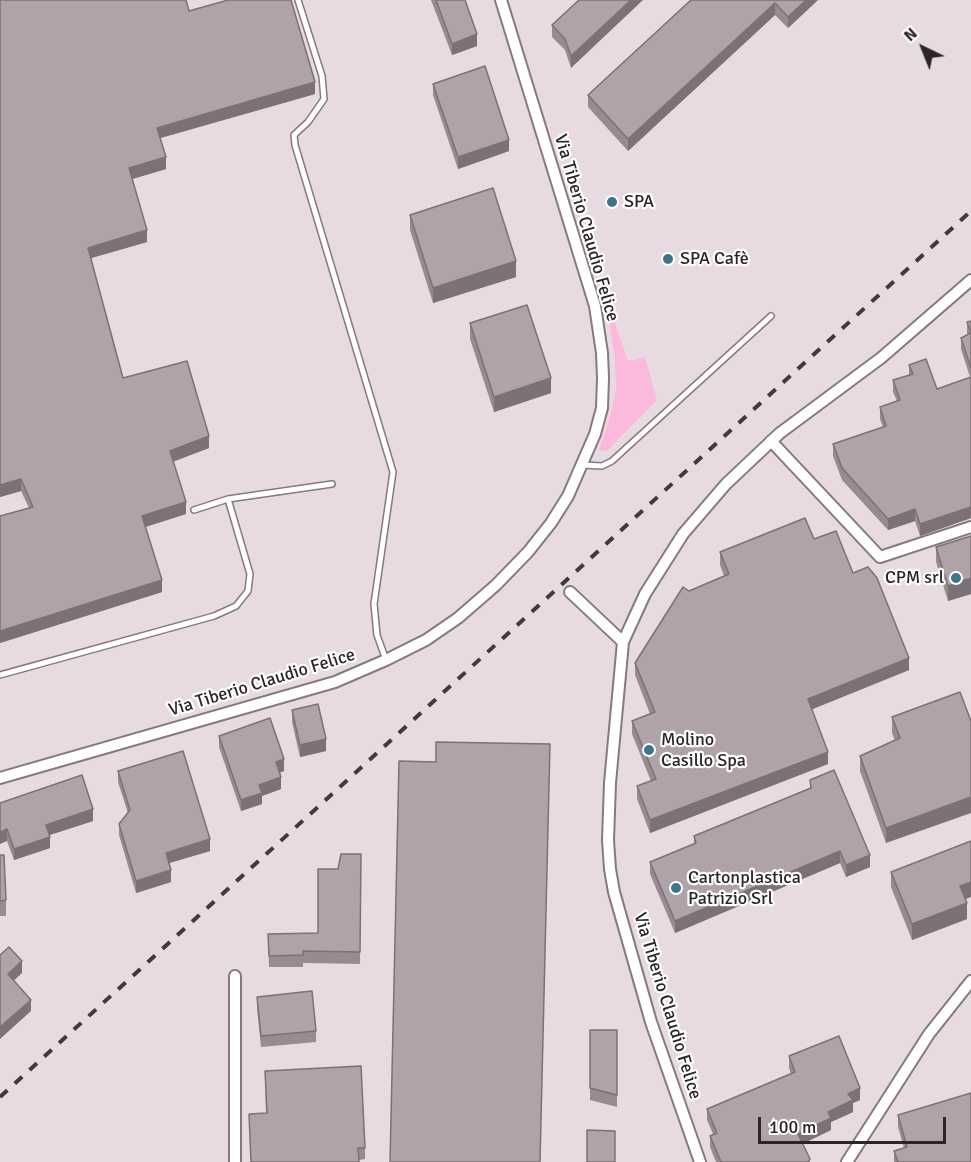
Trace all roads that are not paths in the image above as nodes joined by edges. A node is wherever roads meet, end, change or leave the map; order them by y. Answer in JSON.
{"nodes":[{"id":1,"x":298,"y":0,"type":"edge"},
{"id":2,"x":501,"y":0,"type":"edge"},
{"id":3,"x":971,"y":280,"type":"edge"},
{"id":4,"x":771,"y":316,"type":"dead end"},
{"id":5,"x":771,"y":441,"type":"junction"},
{"id":6,"x":583,"y":465,"type":"junction"},
{"id":7,"x":332,"y":484,"type":"dead end"},
{"id":8,"x":228,"y":499,"type":"junction"},
{"id":9,"x":194,"y":510,"type":"dead end"},
{"id":10,"x":971,"y":527,"type":"edge"},
{"id":11,"x":570,"y":592,"type":"dead end"},
{"id":12,"x":622,"y":642,"type":"junction"},
{"id":13,"x":386,"y":660,"type":"junction"},
{"id":14,"x":0,"y":675,"type":"edge"},
{"id":15,"x":0,"y":778,"type":"edge"},
{"id":16,"x":236,"y":976,"type":"dead end"},
{"id":17,"x":971,"y":981,"type":"edge"},
{"id":18,"x":235,"y":1162,"type":"edge"},
{"id":19,"x":700,"y":1162,"type":"edge"},
{"id":20,"x":847,"y":1162,"type":"edge"}],
"edges":[{"from":1,"to":13,"type":"lane"},
{"from":2,"to":6,"type":"street","name":"Via Tiberio Claudio Felice"},
{"from":3,"to":5,"type":"street","name":"Via Tiberio Claudio Felice"},
{"from":4,"to":6,"type":"lane"},
{"from":5,"to":10,"type":"street"},
{"from":5,"to":12,"type":"street","name":"Via Tiberio Claudio Felice"},
{"from":6,"to":13,"type":"street","name":"Via Tiberio Claudio Felice"},
{"from":7,"to":8,"type":"lane"},
{"from":8,"to":9,"type":"lane"},
{"from":8,"to":14,"type":"lane"},
{"from":11,"to":12,"type":"street"},
{"from":12,"to":19,"type":"street","name":"Via Tiberio Claudio Felice"},
{"from":13,"to":15,"type":"street","name":"Via Tiberio Claudio Felice"},
{"from":16,"to":18,"type":"street"},
{"from":17,"to":20,"type":"street"}]}
